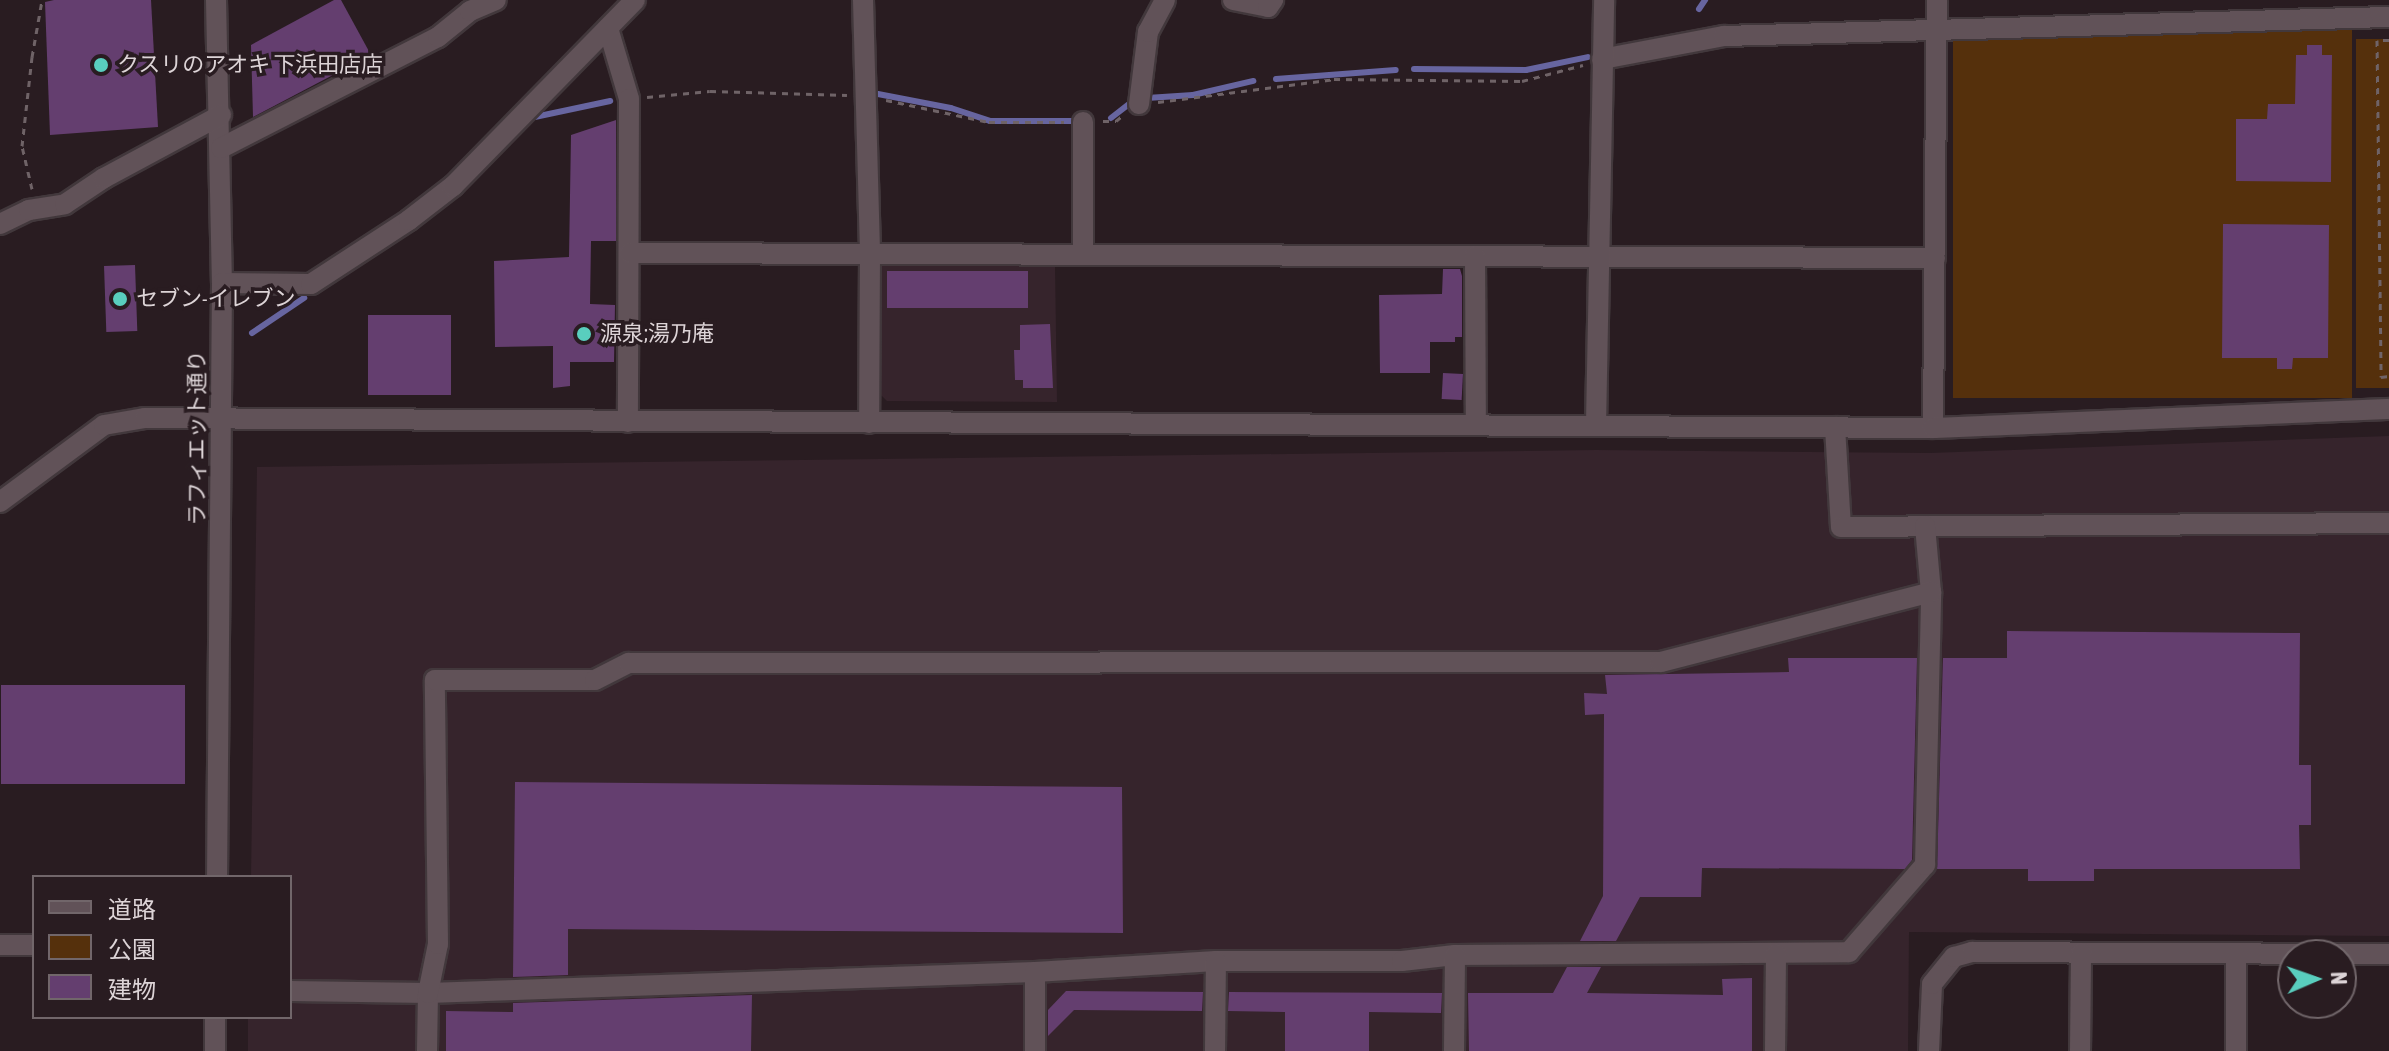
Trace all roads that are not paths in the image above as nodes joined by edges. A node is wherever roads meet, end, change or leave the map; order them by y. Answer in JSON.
{"nodes":[{"id":1,"x":216,"y":0,"type":"edge"},
{"id":2,"x":496,"y":0,"type":"edge"},
{"id":3,"x":635,"y":0,"type":"edge"},
{"id":4,"x":863,"y":0,"type":"edge"},
{"id":5,"x":1165,"y":0,"type":"edge"},
{"id":6,"x":1233,"y":0,"type":"edge"},
{"id":7,"x":1273,"y":0,"type":"edge"},
{"id":8,"x":1604,"y":0,"type":"edge"},
{"id":9,"x":1937,"y":0,"type":"edge"},
{"id":10,"x":2219,"y":0,"type":"edge"},
{"id":11,"x":2309,"y":10,"type":"edge"},
{"id":12,"x":2389,"y":17,"type":"edge"},
{"id":13,"x":2219,"y":21,"type":"junction"},
{"id":14,"x":608,"y":28,"type":"junction"},
{"id":15,"x":1937,"y":29,"type":"junction"},
{"id":16,"x":1602,"y":59,"type":"junction"},
{"id":17,"x":1139,"y":104,"type":"road end"},
{"id":18,"x":221,"y":115,"type":"junction"},
{"id":19,"x":1083,"y":122,"type":"road end"},
{"id":20,"x":221,"y":148,"type":"junction"},
{"id":21,"x":0,"y":224,"type":"edge"},
{"id":22,"x":630,"y":253,"type":"junction"},
{"id":23,"x":870,"y":255,"type":"junction"},
{"id":24,"x":1083,"y":255,"type":"junction"},
{"id":25,"x":1475,"y":256,"type":"junction"},
{"id":26,"x":1597,"y":256,"type":"junction"},
{"id":27,"x":1935,"y":258,"type":"junction"},
{"id":28,"x":222,"y":283,"type":"junction"},
{"id":29,"x":2389,"y":409,"type":"edge"},
{"id":30,"x":221,"y":421,"type":"junction"},
{"id":31,"x":628,"y":422,"type":"junction"},
{"id":32,"x":869,"y":423,"type":"junction"},
{"id":33,"x":1476,"y":424,"type":"junction"},
{"id":34,"x":1596,"y":425,"type":"junction"},
{"id":35,"x":1835,"y":427,"type":"junction"},
{"id":36,"x":1933,"y":428,"type":"junction"},
{"id":37,"x":0,"y":502,"type":"edge"},
{"id":38,"x":2389,"y":523,"type":"edge"},
{"id":39,"x":1925,"y":526,"type":"junction"},
{"id":40,"x":1931,"y":592,"type":"junction"},
{"id":41,"x":217,"y":875,"type":"edge"},
{"id":42,"x":0,"y":945,"type":"edge"},
{"id":43,"x":32,"y":945,"type":"edge"},
{"id":44,"x":2081,"y":953,"type":"junction"},
{"id":45,"x":2236,"y":953,"type":"junction"},
{"id":46,"x":1776,"y":954,"type":"junction"},
{"id":47,"x":2389,"y":954,"type":"edge"},
{"id":48,"x":1455,"y":955,"type":"junction"},
{"id":49,"x":1216,"y":961,"type":"junction"},
{"id":50,"x":1035,"y":972,"type":"junction"},
{"id":51,"x":292,"y":991,"type":"edge"},
{"id":52,"x":428,"y":993,"type":"junction"},
{"id":53,"x":215,"y":1019,"type":"edge"},
{"id":54,"x":215,"y":1051,"type":"edge"},
{"id":55,"x":427,"y":1051,"type":"edge"},
{"id":56,"x":1035,"y":1051,"type":"edge"},
{"id":57,"x":1215,"y":1051,"type":"edge"},
{"id":58,"x":1454,"y":1051,"type":"edge"},
{"id":59,"x":1775,"y":1051,"type":"edge"},
{"id":60,"x":1929,"y":1051,"type":"edge"},
{"id":61,"x":2080,"y":1051,"type":"edge"},
{"id":62,"x":2236,"y":1051,"type":"edge"}],
"edges":[{"from":1,"to":18,"type":"street","name":"ラフィエット通り"},
{"from":2,"to":20,"type":"street"},
{"from":3,"to":14,"type":"street"},
{"from":4,"to":23,"type":"street"},
{"from":5,"to":17,"type":"street"},
{"from":6,"to":7,"type":"street"},
{"from":8,"to":16,"type":"street"},
{"from":9,"to":15,"type":"street"},
{"from":10,"to":13,"type":"street"},
{"from":11,"to":12,"type":"street"},
{"from":11,"to":13,"type":"street"},
{"from":13,"to":15,"type":"street"},
{"from":14,"to":22,"type":"street"},
{"from":14,"to":28,"type":"street"},
{"from":15,"to":16,"type":"street"},
{"from":15,"to":27,"type":"street"},
{"from":16,"to":26,"type":"street"},
{"from":18,"to":20,"type":"street","name":"ラフィエット通り"},
{"from":18,"to":21,"type":"street"},
{"from":19,"to":24,"type":"street"},
{"from":20,"to":28,"type":"street","name":"ラフィエット通り"},
{"from":22,"to":23,"type":"street"},
{"from":22,"to":31,"type":"street"},
{"from":23,"to":24,"type":"street"},
{"from":23,"to":32,"type":"street"},
{"from":24,"to":25,"type":"street"},
{"from":25,"to":26,"type":"street"},
{"from":25,"to":33,"type":"street"},
{"from":26,"to":27,"type":"street"},
{"from":26,"to":34,"type":"street"},
{"from":27,"to":36,"type":"street"},
{"from":28,"to":30,"type":"street","name":"ラフィエット通り"},
{"from":29,"to":36,"type":"street"},
{"from":30,"to":31,"type":"street"},
{"from":30,"to":37,"type":"street"},
{"from":30,"to":41,"type":"street","name":"ラフィエット通り"},
{"from":31,"to":32,"type":"street"},
{"from":32,"to":33,"type":"street"},
{"from":33,"to":34,"type":"street"},
{"from":34,"to":35,"type":"street"},
{"from":35,"to":36,"type":"street"},
{"from":35,"to":39,"type":"street"},
{"from":38,"to":39,"type":"street"},
{"from":39,"to":40,"type":"street"},
{"from":40,"to":46,"type":"street"},
{"from":40,"to":52,"type":"street"},
{"from":42,"to":43,"type":"street"},
{"from":44,"to":45,"type":"street"},
{"from":44,"to":60,"type":"street"},
{"from":44,"to":61,"type":"street"},
{"from":45,"to":47,"type":"street"},
{"from":45,"to":62,"type":"street"},
{"from":46,"to":48,"type":"street"},
{"from":46,"to":59,"type":"street"},
{"from":48,"to":49,"type":"street"},
{"from":48,"to":58,"type":"street"},
{"from":49,"to":50,"type":"street"},
{"from":49,"to":57,"type":"street"},
{"from":50,"to":52,"type":"street"},
{"from":50,"to":56,"type":"street"},
{"from":51,"to":52,"type":"street"},
{"from":52,"to":55,"type":"street"},
{"from":53,"to":54,"type":"street"}]}
